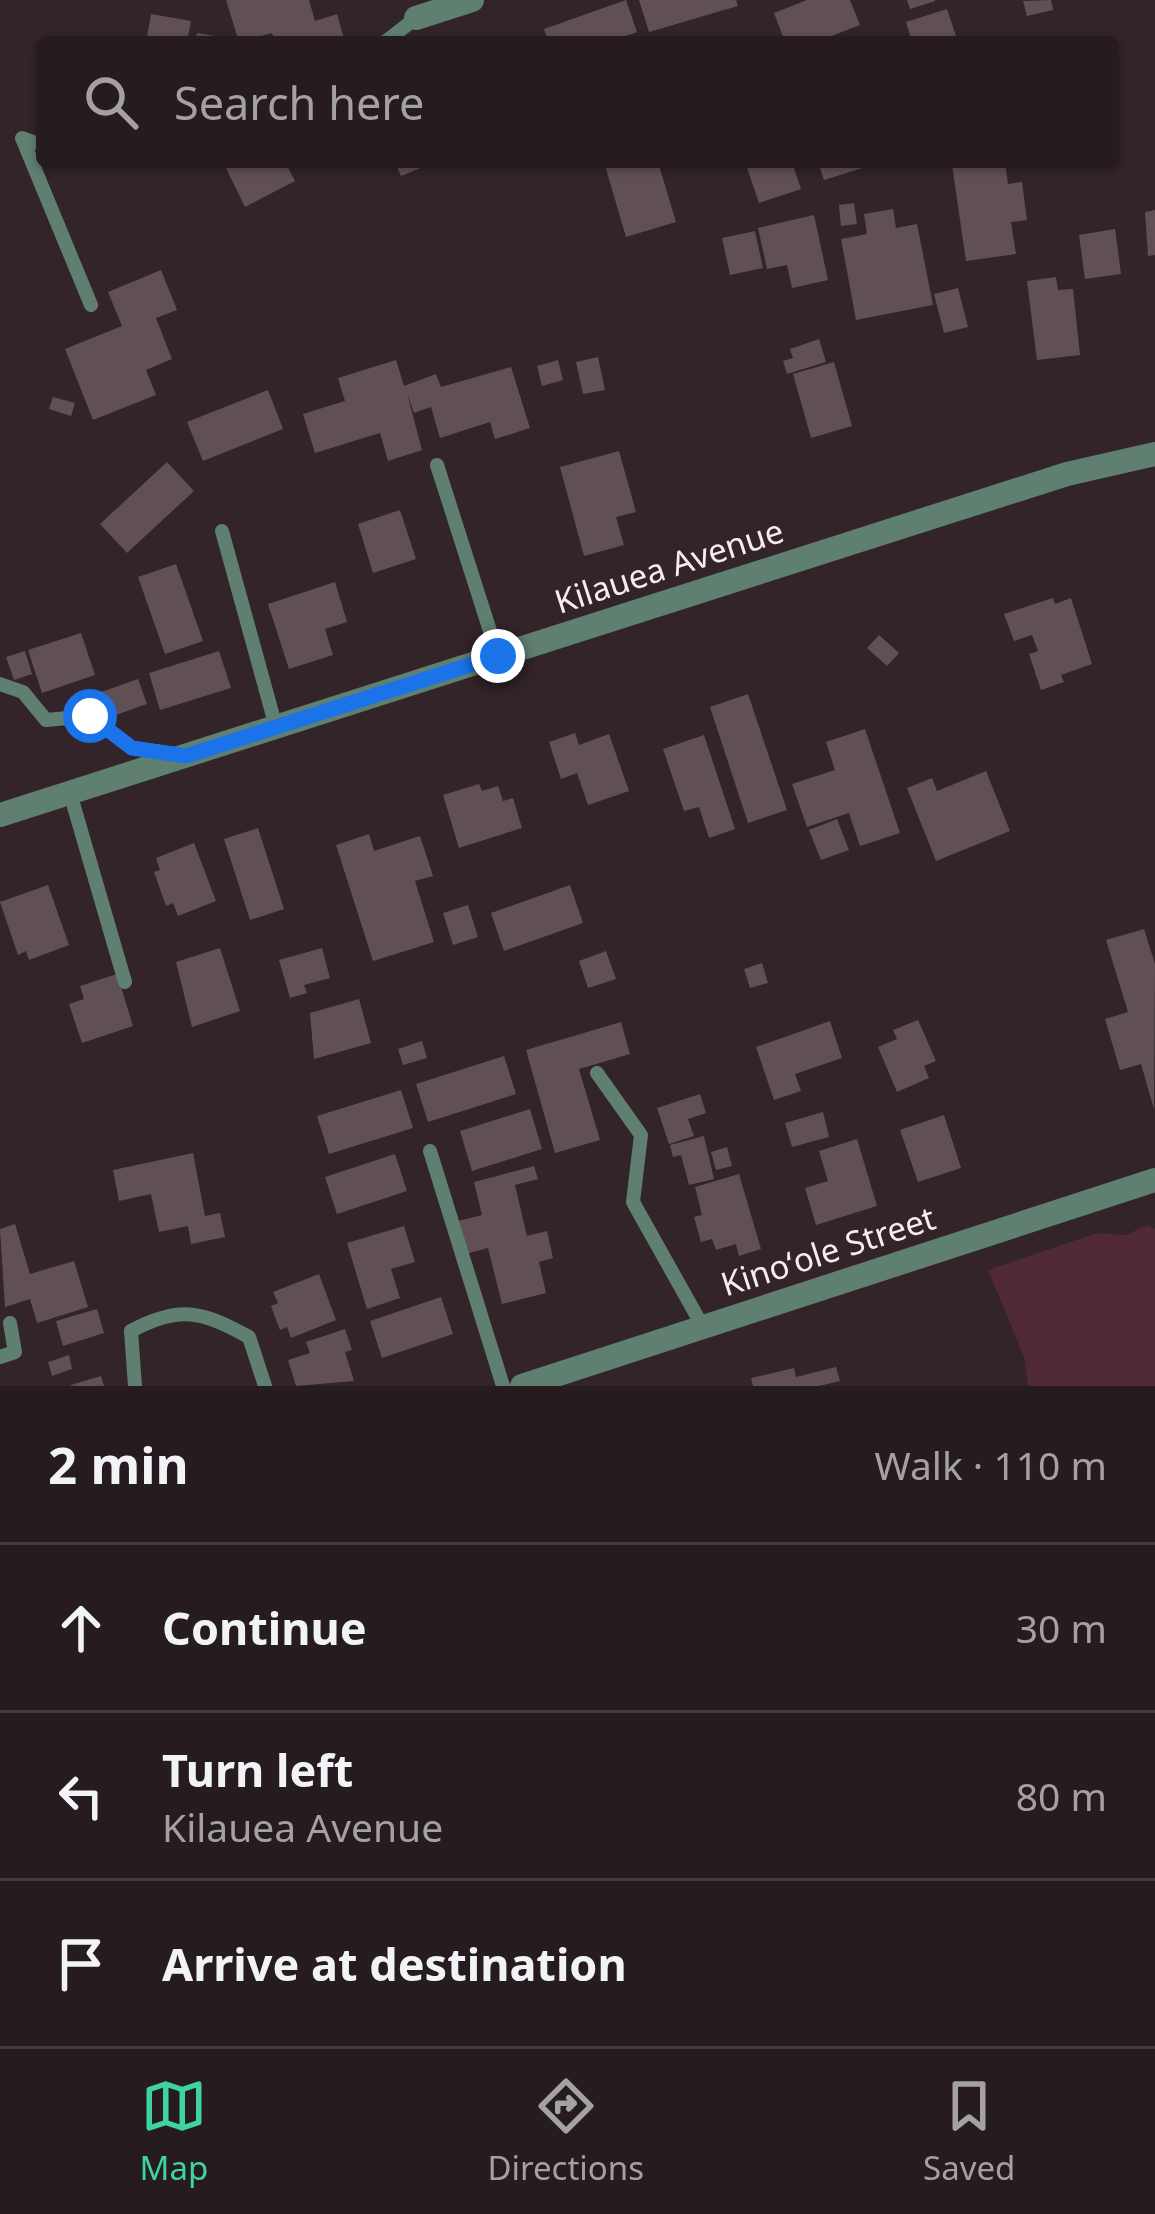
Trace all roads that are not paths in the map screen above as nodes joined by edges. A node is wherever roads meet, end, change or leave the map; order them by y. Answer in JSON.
{"nodes":[{"id":1,"x":472,"y":0,"type":"edge"},
{"id":2,"x":416,"y":18,"type":"joint"},
{"id":3,"x":393,"y":36,"type":"edge"},
{"id":4,"x":36,"y":143,"type":"edge"},
{"id":5,"x":92,"y":304,"type":"dead end"},
{"id":6,"x":1155,"y":454,"type":"edge"},
{"id":7,"x":437,"y":465,"type":"dead end"},
{"id":8,"x":221,"y":531,"type":"dead end"},
{"id":9,"x":498,"y":656,"type":"junction"},
{"id":10,"x":0,"y":684,"type":"edge"},
{"id":11,"x":276,"y":727,"type":"junction"},
{"id":12,"x":186,"y":756,"type":"junction"},
{"id":13,"x":70,"y":793,"type":"junction"},
{"id":14,"x":0,"y":815,"type":"edge"},
{"id":15,"x":125,"y":982,"type":"dead end"},
{"id":16,"x":597,"y":1073,"type":"dead end"},
{"id":17,"x":430,"y":1151,"type":"dead end"},
{"id":18,"x":1155,"y":1180,"type":"edge"},
{"id":19,"x":10,"y":1324,"type":"dead end"},
{"id":20,"x":703,"y":1327,"type":"junction"},
{"id":21,"x":0,"y":1357,"type":"edge"},
{"id":22,"x":136,"y":1386,"type":"edge"},
{"id":23,"x":265,"y":1386,"type":"edge"},
{"id":24,"x":503,"y":1386,"type":"edge"},
{"id":25,"x":522,"y":1386,"type":"edge"}],
"edges":[{"from":1,"to":2,"type":"street"},
{"from":2,"to":3,"type":"lane"},
{"from":4,"to":5,"type":"lane"},
{"from":6,"to":9,"type":"street","name":"Kilauea Avenue"},
{"from":7,"to":9,"type":"lane"},
{"from":8,"to":11,"type":"lane"},
{"from":9,"to":11,"type":"street","name":"Kilauea Avenue"},
{"from":10,"to":12,"type":"lane"},
{"from":11,"to":12,"type":"street","name":"Kilauea Avenue"},
{"from":12,"to":13,"type":"street","name":"Kilauea Avenue"},
{"from":13,"to":14,"type":"street","name":"Kilauea Avenue"},
{"from":13,"to":15,"type":"lane"},
{"from":16,"to":20,"type":"lane"},
{"from":17,"to":24,"type":"lane"},
{"from":18,"to":20,"type":"street","name":"Kinoʻole Street"},
{"from":19,"to":21,"type":"lane"},
{"from":20,"to":25,"type":"street","name":"Kinoʻole Street"},
{"from":22,"to":23,"type":"lane"}]}
